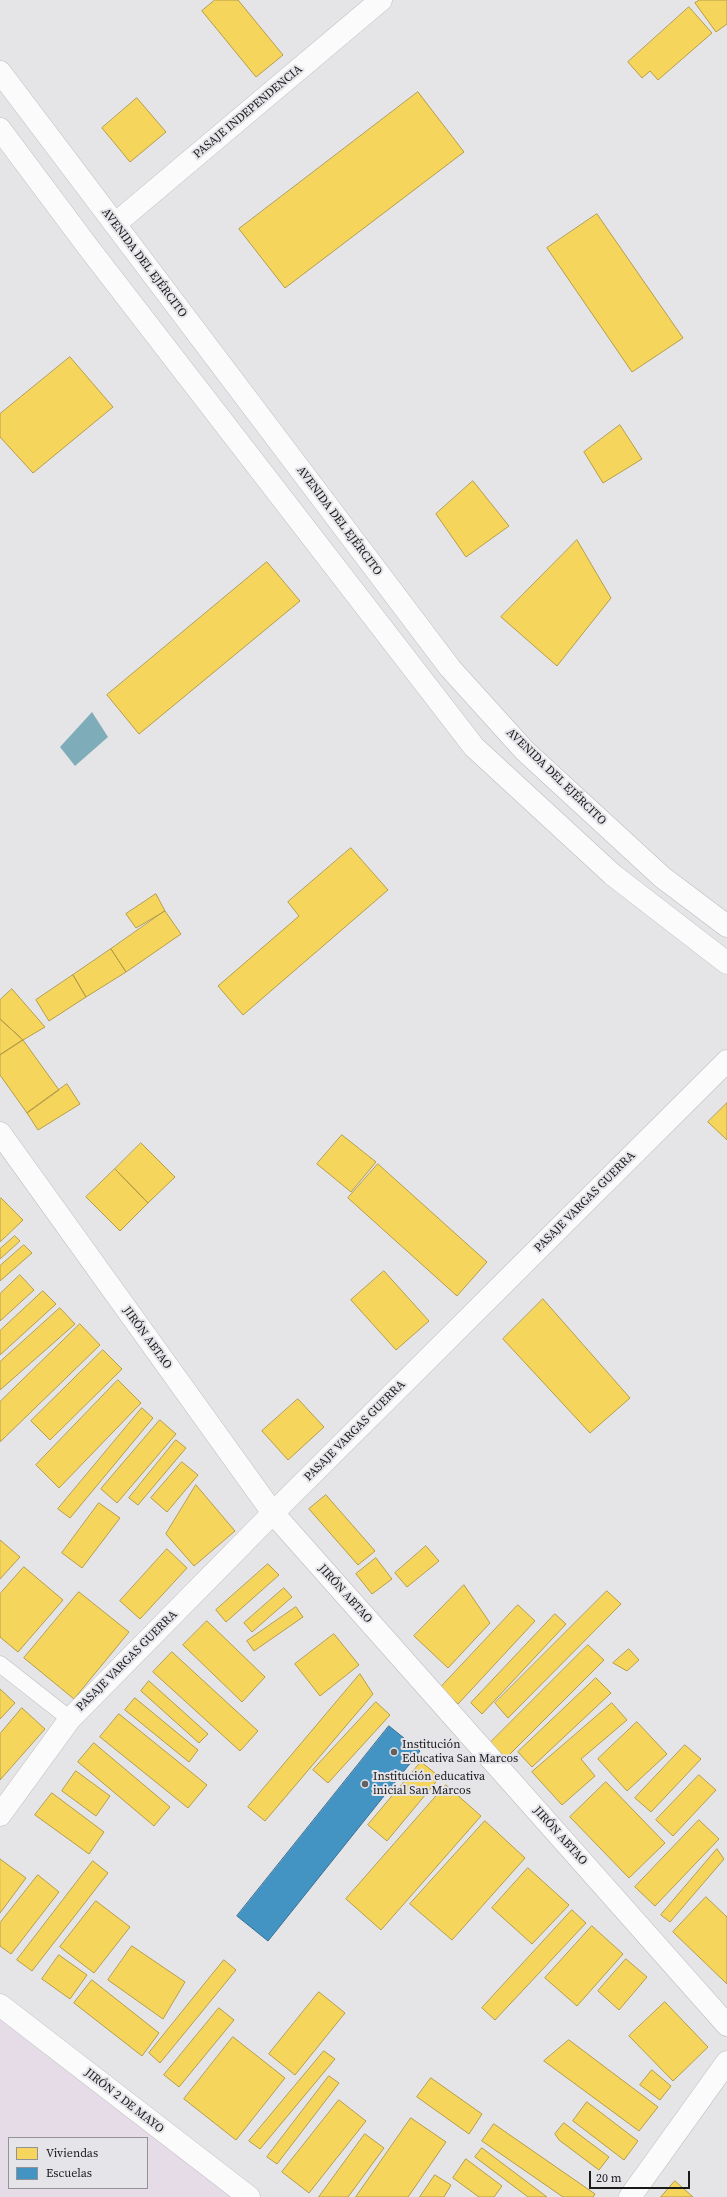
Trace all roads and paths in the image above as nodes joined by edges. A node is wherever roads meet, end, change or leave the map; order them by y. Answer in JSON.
{"nodes":[{"id":1,"x":380,"y":0,"type":"edge"},
{"id":2,"x":0,"y":72,"type":"edge"},
{"id":3,"x":0,"y":129,"type":"edge"},
{"id":4,"x":62,"y":154,"type":"junction"},
{"id":5,"x":34,"y":174,"type":"junction"},
{"id":6,"x":115,"y":224,"type":"junction"},
{"id":7,"x":727,"y":926,"type":"edge"},
{"id":8,"x":727,"y":962,"type":"edge"},
{"id":9,"x":727,"y":1061,"type":"edge"},
{"id":10,"x":0,"y":1134,"type":"edge"},
{"id":11,"x":273,"y":1513,"type":"junction"},
{"id":12,"x":0,"y":1664,"type":"edge"},
{"id":13,"x":70,"y":1719,"type":"junction"},
{"id":14,"x":0,"y":1815,"type":"edge"},
{"id":15,"x":0,"y":2005,"type":"edge"},
{"id":16,"x":727,"y":2025,"type":"edge"},
{"id":17,"x":727,"y":2062,"type":"edge"},
{"id":18,"x":249,"y":2197,"type":"edge"},
{"id":19,"x":630,"y":2197,"type":"edge"}],
"edges":[{"from":1,"to":6,"type":"street","name":"PASAJE INDEPENDENCIA"},
{"from":2,"to":4,"type":"street","name":"AVENIDA DEL EJÉRCITO"},
{"from":3,"to":5,"type":"street"},
{"from":4,"to":5,"type":"street"},
{"from":4,"to":6,"type":"street","name":"AVENIDA DEL EJÉRCITO"},
{"from":5,"to":8,"type":"street"},
{"from":6,"to":7,"type":"street","name":"AVENIDA DEL EJÉRCITO"},
{"from":9,"to":11,"type":"street","name":"PASAJE VARGAS GUERRA"},
{"from":10,"to":11,"type":"street","name":"JIRÓN ABTAO"},
{"from":11,"to":13,"type":"street","name":"PASAJE VARGAS GUERRA"},
{"from":11,"to":16,"type":"street","name":"JIRÓN ABTAO"},
{"from":12,"to":13,"type":"lane"},
{"from":13,"to":14,"type":"street","name":"PASAJE VARGAS GUERRA"},
{"from":15,"to":18,"type":"street","name":"JIRÓN 2 DE MAYO"},
{"from":17,"to":19,"type":"street"}]}
